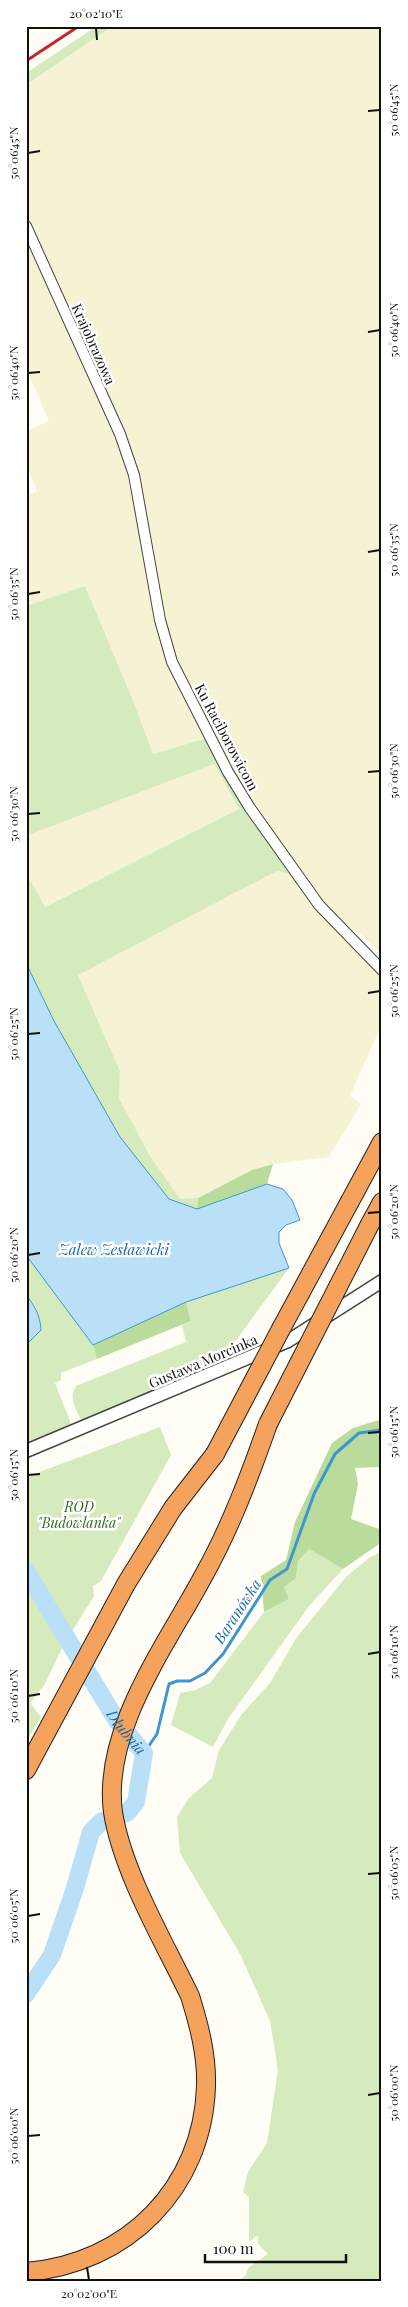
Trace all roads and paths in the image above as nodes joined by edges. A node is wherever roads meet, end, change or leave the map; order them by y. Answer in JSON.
{"nodes":[{"id":1,"x":26,"y":226,"type":"edge"},
{"id":2,"x":134,"y":475,"type":"joint"},
{"id":3,"x":382,"y":970,"type":"edge"},
{"id":4,"x":382,"y":1142,"type":"edge"},
{"id":5,"x":382,"y":1202,"type":"edge"},
{"id":6,"x":382,"y":1281,"type":"edge"},
{"id":7,"x":26,"y":1451,"type":"edge"},
{"id":8,"x":26,"y":1770,"type":"edge"},
{"id":9,"x":26,"y":2272,"type":"edge"}],
"edges":[{"from":1,"to":2,"type":"street","name":"Krajobrazowa"},
{"from":2,"to":3,"type":"street","name":"Ku Raciborowicom"},
{"from":4,"to":8,"type":"highway","bridge":true},
{"from":5,"to":9,"type":"highway","bridge":true},
{"from":6,"to":7,"type":"street","name":"Gustawa Morcinka"}]}
